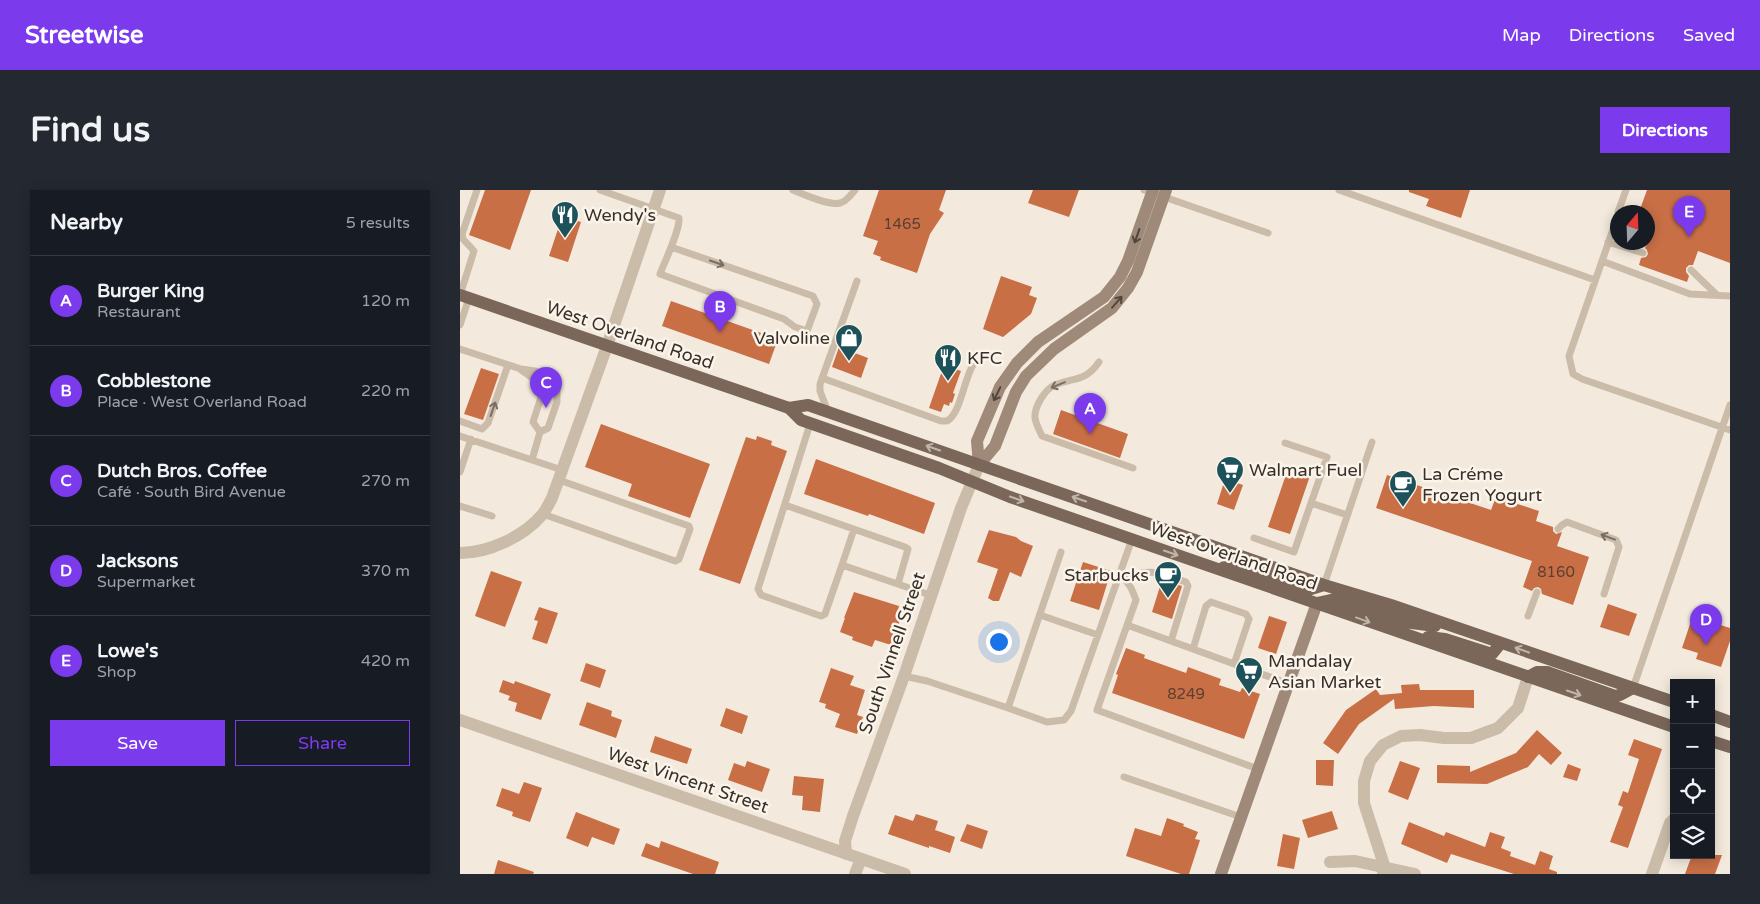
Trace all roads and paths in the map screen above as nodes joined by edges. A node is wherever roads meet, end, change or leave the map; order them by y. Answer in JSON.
{"nodes":[{"id":1,"x":477,"y":190,"type":"edge"},
{"id":2,"x":600,"y":190,"type":"edge"},
{"id":3,"x":660,"y":190,"type":"edge"},
{"id":4,"x":793,"y":190,"type":"edge"},
{"id":5,"x":855,"y":190,"type":"edge"},
{"id":6,"x":1338,"y":190,"type":"edge"},
{"id":7,"x":1626,"y":190,"type":"edge"},
{"id":8,"x":1156,"y":192,"type":"edge"},
{"id":9,"x":1621,"y":205,"type":"edge"},
{"id":10,"x":653,"y":209,"type":"junction"},
{"id":11,"x":1268,"y":233,"type":"dead end"},
{"id":12,"x":1610,"y":236,"type":"edge"},
{"id":13,"x":1608,"y":242,"type":"junction"},
{"id":14,"x":671,"y":247,"type":"junction"},
{"id":15,"x":1643,"y":253,"type":"dead end"},
{"id":16,"x":1602,"y":262,"type":"junction"},
{"id":17,"x":1691,"y":270,"type":"dead end"},
{"id":18,"x":1595,"y":280,"type":"junction"},
{"id":19,"x":857,"y":281,"type":"dead end"},
{"id":20,"x":1717,"y":295,"type":"junction"},
{"id":21,"x":1730,"y":296,"type":"edge"},
{"id":22,"x":465,"y":297,"type":"edge"},
{"id":23,"x":460,"y":325,"type":"edge"},
{"id":24,"x":607,"y":346,"type":"junction"},
{"id":25,"x":460,"y":350,"type":"edge"},
{"id":26,"x":1099,"y":362,"type":"dead end"},
{"id":27,"x":974,"y":363,"type":"dead end"},
{"id":28,"x":508,"y":365,"type":"junction"},
{"id":29,"x":520,"y":369,"type":"junction"},
{"id":30,"x":822,"y":378,"type":"junction"},
{"id":31,"x":1730,"y":405,"type":"edge"},
{"id":32,"x":789,"y":408,"type":"junction"},
{"id":33,"x":828,"y":412,"type":"junction"},
{"id":34,"x":460,"y":421,"type":"edge"},
{"id":35,"x":810,"y":424,"type":"junction"},
{"id":36,"x":1722,"y":428,"type":"junction"},
{"id":37,"x":1730,"y":430,"type":"edge"},
{"id":38,"x":540,"y":432,"type":"junction"},
{"id":39,"x":460,"y":436,"type":"edge"},
{"id":40,"x":471,"y":439,"type":"junction"},
{"id":41,"x":1372,"y":442,"type":"dead end"},
{"id":42,"x":1285,"y":443,"type":"dead end"},
{"id":43,"x":532,"y":460,"type":"junction"},
{"id":44,"x":979,"y":465,"type":"junction"},
{"id":45,"x":1133,"y":468,"type":"dead end"},
{"id":46,"x":460,"y":472,"type":"edge"},
{"id":47,"x":561,"y":475,"type":"junction"},
{"id":48,"x":972,"y":481,"type":"junction"},
{"id":49,"x":1311,"y":503,"type":"junction"},
{"id":50,"x":785,"y":505,"type":"junction"},
{"id":51,"x":460,"y":506,"type":"edge"},
{"id":52,"x":543,"y":514,"type":"junction"},
{"id":53,"x":492,"y":516,"type":"dead end"},
{"id":54,"x":1347,"y":516,"type":"junction"},
{"id":55,"x":854,"y":529,"type":"junction"},
{"id":56,"x":1558,"y":529,"type":"dead end"},
{"id":57,"x":1254,"y":538,"type":"dead end"},
{"id":58,"x":1132,"y":539,"type":"junction"},
{"id":59,"x":1061,"y":552,"type":"dead end"},
{"id":60,"x":460,"y":553,"type":"edge"},
{"id":61,"x":842,"y":564,"type":"junction"},
{"id":62,"x":1213,"y":567,"type":"junction"},
{"id":63,"x":1123,"y":577,"type":"junction"},
{"id":64,"x":898,"y":584,"type":"junction"},
{"id":65,"x":1324,"y":584,"type":"junction"},
{"id":66,"x":1536,"y":592,"type":"dead end"},
{"id":67,"x":1604,"y":594,"type":"dead end"},
{"id":68,"x":930,"y":595,"type":"junction"},
{"id":69,"x":1317,"y":604,"type":"junction"},
{"id":70,"x":1040,"y":615,"type":"junction"},
{"id":71,"x":1528,"y":616,"type":"dead end"},
{"id":72,"x":1127,"y":625,"type":"junction"},
{"id":73,"x":1466,"y":630,"type":"junction"},
{"id":74,"x":1400,"y":633,"type":"junction"},
{"id":75,"x":1098,"y":635,"type":"junction"},
{"id":76,"x":1171,"y":641,"type":"junction"},
{"id":77,"x":1501,"y":643,"type":"junction"},
{"id":78,"x":1193,"y":649,"type":"junction"},
{"id":79,"x":1234,"y":664,"type":"junction"},
{"id":80,"x":904,"y":676,"type":"junction"},
{"id":81,"x":1528,"y":677,"type":"junction"},
{"id":82,"x":1288,"y":684,"type":"junction"},
{"id":83,"x":1633,"y":688,"type":"junction"},
{"id":84,"x":1670,"y":701,"type":"edge"},
{"id":85,"x":1008,"y":708,"type":"junction"},
{"id":86,"x":1715,"y":716,"type":"edge"},
{"id":87,"x":460,"y":720,"type":"edge"},
{"id":88,"x":1730,"y":722,"type":"edge"},
{"id":89,"x":1670,"y":726,"type":"edge"},
{"id":90,"x":1715,"y":742,"type":"edge"},
{"id":91,"x":1730,"y":747,"type":"edge"},
{"id":92,"x":1258,"y":769,"type":"junction"},
{"id":93,"x":1124,"y":777,"type":"dead end"},
{"id":94,"x":1241,"y":817,"type":"junction"},
{"id":95,"x":1670,"y":823,"type":"edge"},
{"id":96,"x":846,"y":854,"type":"junction"},
{"id":97,"x":861,"y":859,"type":"junction"},
{"id":98,"x":1330,"y":862,"type":"dead end"},
{"id":99,"x":1384,"y":871,"type":"edge"},
{"id":100,"x":855,"y":874,"type":"edge"},
{"id":101,"x":905,"y":874,"type":"edge"},
{"id":102,"x":1221,"y":874,"type":"edge"},
{"id":103,"x":1415,"y":874,"type":"edge"},
{"id":104,"x":1652,"y":874,"type":"edge"}],
"edges":[{"from":1,"to":22,"type":"lane"},
{"from":2,"to":10,"type":"lane"},
{"from":3,"to":10,"type":"street"},
{"from":4,"to":5,"type":"lane"},
{"from":6,"to":18,"type":"lane"},
{"from":7,"to":9,"type":"lane"},
{"from":8,"to":11,"type":"lane"},
{"from":44,"to":8,"type":"street","one_way":true},
{"from":8,"to":44,"type":"street","one_way":true},
{"from":10,"to":14,"type":"lane"},
{"from":10,"to":24,"type":"street"},
{"from":12,"to":13,"type":"lane"},
{"from":13,"to":15,"type":"lane"},
{"from":13,"to":16,"type":"lane"},
{"from":14,"to":14,"type":"lane","one_way":true},
{"from":16,"to":18,"type":"lane"},
{"from":16,"to":20,"type":"lane"},
{"from":17,"to":20,"type":"lane"},
{"from":18,"to":36,"type":"lane"},
{"from":19,"to":30,"type":"lane"},
{"from":20,"to":21,"type":"lane"},
{"from":22,"to":23,"type":"lane"},
{"from":22,"to":24,"type":"main road","name":"West Overland Road"},
{"from":24,"to":32,"type":"main road","name":"West Overland Road"},
{"from":24,"to":47,"type":"street"},
{"from":25,"to":28,"type":"lane"},
{"from":26,"to":45,"type":"lane","one_way":true},
{"from":27,"to":30,"type":"lane"},
{"from":28,"to":29,"type":"lane"},
{"from":34,"to":28,"type":"lane","one_way":true},
{"from":29,"to":38,"type":"lane"},
{"from":29,"to":38,"type":"lane"},
{"from":30,"to":33,"type":"lane"},
{"from":31,"to":36,"type":"lane"},
{"from":32,"to":33,"type":"main road","name":"West Overland Road"},
{"from":32,"to":35,"type":"main road","name":"West Overland Road"},
{"from":44,"to":33,"type":"main road","name":"West Overland Road","one_way":true},
{"from":35,"to":48,"type":"main road","name":"West Overland Road"},
{"from":35,"to":50,"type":"lane"},
{"from":36,"to":37,"type":"lane"},
{"from":36,"to":83,"type":"lane"},
{"from":38,"to":43,"type":"lane"},
{"from":39,"to":40,"type":"lane"},
{"from":40,"to":43,"type":"lane"},
{"from":40,"to":46,"type":"lane"},
{"from":41,"to":54,"type":"lane"},
{"from":42,"to":49,"type":"lane"},
{"from":43,"to":47,"type":"lane"},
{"from":44,"to":48,"type":"street","name":"South Vinnell Street"},
{"from":65,"to":44,"type":"main road","name":"West Overland Road","one_way":true},
{"from":47,"to":52,"type":"street"},
{"from":47,"to":52,"type":"lane"},
{"from":48,"to":58,"type":"main road","name":"West Overland Road","one_way":true},
{"from":48,"to":68,"type":"street","name":"South Vinnell Street"},
{"from":49,"to":54,"type":"lane"},
{"from":49,"to":57,"type":"lane"},
{"from":50,"to":55,"type":"lane"},
{"from":50,"to":61,"type":"lane"},
{"from":51,"to":53,"type":"lane"},
{"from":52,"to":60,"type":"street"},
{"from":54,"to":65,"type":"lane"},
{"from":55,"to":61,"type":"lane"},
{"from":55,"to":64,"type":"lane"},
{"from":67,"to":56,"type":"lane","one_way":true},
{"from":58,"to":62,"type":"main road","name":"West Overland Road","one_way":true},
{"from":58,"to":63,"type":"lane"},
{"from":59,"to":70,"type":"lane"},
{"from":61,"to":64,"type":"lane"},
{"from":62,"to":65,"type":"main road"},
{"from":62,"to":69,"type":"main road","name":"West Overland Road"},
{"from":63,"to":72,"type":"lane"},
{"from":63,"to":75,"type":"lane"},
{"from":63,"to":76,"type":"lane"},
{"from":64,"to":68,"type":"lane"},
{"from":65,"to":73,"type":"main road","name":"West Overland Road"},
{"from":66,"to":71,"type":"lane"},
{"from":68,"to":80,"type":"street","name":"South Vinnell Street"},
{"from":69,"to":73,"type":"main road"},
{"from":69,"to":74,"type":"main road","name":"West Overland Road","one_way":true},
{"from":69,"to":82,"type":"street"},
{"from":70,"to":75,"type":"lane"},
{"from":70,"to":85,"type":"lane"},
{"from":72,"to":76,"type":"lane"},
{"from":72,"to":92,"type":"lane"},
{"from":73,"to":77,"type":"main road","name":"West Overland Road"},
{"from":74,"to":77,"type":"main road"},
{"from":74,"to":81,"type":"main road","name":"West Overland Road"},
{"from":75,"to":85,"type":"lane"},
{"from":76,"to":78,"type":"lane"},
{"from":83,"to":77,"type":"main road","name":"West Overland Road","one_way":true},
{"from":78,"to":79,"type":"lane"},
{"from":78,"to":79,"type":"lane"},
{"from":79,"to":82,"type":"lane"},
{"from":80,"to":85,"type":"lane"},
{"from":80,"to":96,"type":"street","name":"South Vinnell Street"},
{"from":81,"to":83,"type":"main road"},
{"from":81,"to":89,"type":"main road","name":"West Overland Road","one_way":true},
{"from":81,"to":99,"type":"street"},
{"from":82,"to":92,"type":"street"},
{"from":83,"to":84,"type":"main road","name":"West Overland Road"},
{"from":86,"to":88,"type":"main road"},
{"from":87,"to":96,"type":"street","name":"West Vincent Street"},
{"from":90,"to":91,"type":"main road"},
{"from":92,"to":94,"type":"street"},
{"from":93,"to":94,"type":"lane"},
{"from":94,"to":102,"type":"street"},
{"from":95,"to":104,"type":"street"},
{"from":96,"to":97,"type":"street","name":"West Vincent Street"},
{"from":97,"to":100,"type":"street"},
{"from":97,"to":101,"type":"street","name":"West Vincent Street"},
{"from":98,"to":99,"type":"street"},
{"from":99,"to":103,"type":"street"}]}
